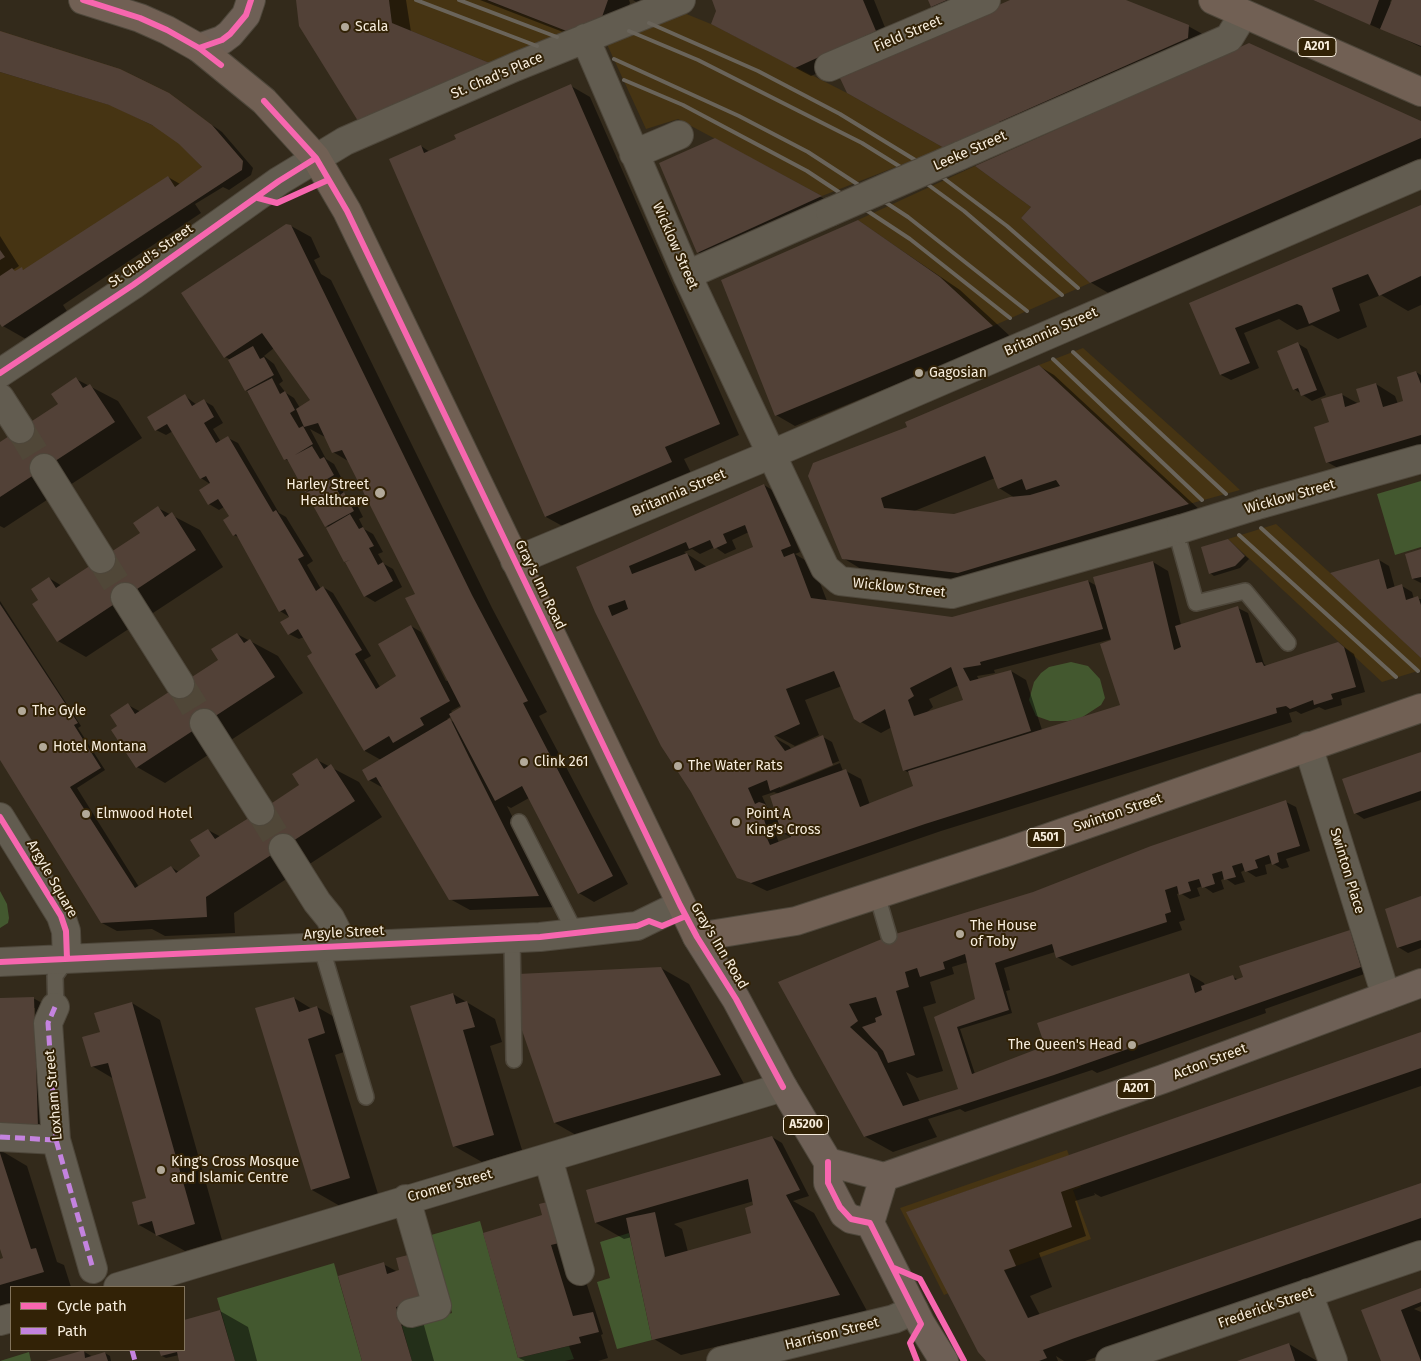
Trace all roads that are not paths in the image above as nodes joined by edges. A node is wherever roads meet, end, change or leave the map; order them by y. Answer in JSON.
{"nodes":[{"id":1,"x":83,"y":0,"type":"edge"},
{"id":2,"x":251,"y":0,"type":"edge"},
{"id":3,"x":681,"y":0,"type":"edge"},
{"id":4,"x":986,"y":0,"type":"edge"},
{"id":5,"x":1213,"y":0,"type":"edge"},
{"id":6,"x":1243,"y":15,"type":"junction"},
{"id":7,"x":585,"y":38,"type":"junction"},
{"id":8,"x":199,"y":48,"type":"junction"},
{"id":9,"x":829,"y":67,"type":"dead end"},
{"id":10,"x":1421,"y":92,"type":"edge"},
{"id":11,"x":679,"y":135,"type":"dead end"},
{"id":12,"x":634,"y":154,"type":"junction"},
{"id":13,"x":316,"y":158,"type":"junction"},
{"id":14,"x":1421,"y":174,"type":"edge"},
{"id":15,"x":687,"y":275,"type":"junction"},
{"id":16,"x":0,"y":373,"type":"edge"},
{"id":17,"x":0,"y":398,"type":"edge"},
{"id":18,"x":20,"y":429,"type":"tunnel mouth"},
{"id":19,"x":772,"y":454,"type":"junction"},
{"id":20,"x":1421,"y":459,"type":"edge"},
{"id":21,"x":44,"y":468,"type":"tunnel mouth"},
{"id":22,"x":1178,"y":530,"type":"junction"},
{"id":23,"x":101,"y":559,"type":"tunnel mouth"},
{"id":24,"x":515,"y":561,"type":"junction"},
{"id":25,"x":125,"y":597,"type":"tunnel mouth"},
{"id":26,"x":1288,"y":643,"type":"dead end"},
{"id":27,"x":180,"y":684,"type":"tunnel mouth"},
{"id":28,"x":1421,"y":708,"type":"edge"},
{"id":29,"x":204,"y":723,"type":"tunnel mouth"},
{"id":30,"x":1308,"y":746,"type":"junction"},
{"id":31,"x":260,"y":811,"type":"tunnel mouth"},
{"id":32,"x":0,"y":817,"type":"edge"},
{"id":33,"x":518,"y":822,"type":"dead end"},
{"id":34,"x":283,"y":848,"type":"tunnel mouth"},
{"id":35,"x":876,"y":894,"type":"junction"},
{"id":36,"x":680,"y":905,"type":"junction"},
{"id":37,"x":576,"y":934,"type":"junction"},
{"id":38,"x":888,"y":936,"type":"dead end"},
{"id":39,"x":512,"y":937,"type":"junction"},
{"id":40,"x":697,"y":937,"type":"junction"},
{"id":41,"x":332,"y":946,"type":"junction"},
{"id":42,"x":67,"y":959,"type":"junction"},
{"id":43,"x":0,"y":962,"type":"edge"},
{"id":44,"x":1421,"y":983,"type":"edge"},
{"id":45,"x":1386,"y":996,"type":"junction"},
{"id":46,"x":55,"y":1007,"type":"junction"},
{"id":47,"x":58,"y":1036,"type":"dead end"},
{"id":48,"x":514,"y":1060,"type":"dead end"},
{"id":49,"x":783,"y":1087,"type":"junction"},
{"id":50,"x":366,"y":1096,"type":"dead end"},
{"id":51,"x":0,"y":1137,"type":"edge"},
{"id":52,"x":56,"y":1140,"type":"junction"},
{"id":53,"x":548,"y":1158,"type":"junction"},
{"id":54,"x":828,"y":1162,"type":"junction"},
{"id":55,"x":884,"y":1177,"type":"junction"},
{"id":56,"x":406,"y":1199,"type":"junction"},
{"id":57,"x":870,"y":1223,"type":"junction"},
{"id":58,"x":1421,"y":1255,"type":"edge"},
{"id":59,"x":93,"y":1269,"type":"dead end"},
{"id":60,"x":580,"y":1271,"type":"dead end"},
{"id":61,"x":121,"y":1286,"type":"edge"},
{"id":62,"x":1308,"y":1294,"type":"junction"},
{"id":63,"x":914,"y":1310,"type":"junction"},
{"id":64,"x":411,"y":1313,"type":"dead end"},
{"id":65,"x":720,"y":1361,"type":"edge"},
{"id":66,"x":944,"y":1361,"type":"edge"},
{"id":67,"x":1110,"y":1361,"type":"edge"},
{"id":68,"x":1333,"y":1361,"type":"edge"}],
"edges":[{"from":1,"to":8,"type":"highway","name":"Gray's Inn Road"},
{"from":2,"to":8,"type":"main road"},
{"from":3,"to":7,"type":"street","name":"St. Chad's Place"},
{"from":4,"to":9,"type":"street","name":"Field Street"},
{"from":5,"to":6,"type":"highway","number":"A201"},
{"from":6,"to":10,"type":"highway","number":"A201"},
{"from":6,"to":15,"type":"street","name":"Leeke Street","bridge":true},
{"from":7,"to":12,"type":"street","name":"Wicklow Street"},
{"from":7,"to":13,"type":"street","name":"St. Chad's Place"},
{"from":8,"to":13,"type":"highway","name":"Gray's Inn Road"},
{"from":11,"to":12,"type":"street"},
{"from":12,"to":15,"type":"street","name":"Wicklow Street"},
{"from":13,"to":16,"type":"street","name":"St Chad's Street"},
{"from":13,"to":24,"type":"highway","name":"Gray's Inn Road"},
{"from":14,"to":19,"type":"street","name":"Britannia Street"},
{"from":15,"to":19,"type":"street","name":"Wicklow Street"},
{"from":17,"to":18,"type":"street"},
{"from":19,"to":22,"type":"street","name":"Wicklow Street"},
{"from":19,"to":24,"type":"street","name":"Britannia Street"},
{"from":20,"to":22,"type":"street","name":"Wicklow Street","bridge":true},
{"from":21,"to":23,"type":"street"},
{"from":22,"to":26,"type":"lane"},
{"from":24,"to":36,"type":"highway","name":"Gray's Inn Road"},
{"from":25,"to":27,"type":"street"},
{"from":28,"to":30,"type":"highway","name":"Swinton Street","number":"A501"},
{"from":29,"to":31,"type":"street"},
{"from":30,"to":35,"type":"highway","name":"Swinton Street","number":"A501"},
{"from":30,"to":45,"type":"street","name":"Swinton Place"},
{"from":32,"to":42,"type":"street","name":"Argyle Square"},
{"from":33,"to":37,"type":"lane"},
{"from":34,"to":41,"type":"street"},
{"from":35,"to":38,"type":"lane"},
{"from":35,"to":40,"type":"highway","name":"Swinton Street","number":"A501"},
{"from":36,"to":37,"type":"street","name":"Argyle Street"},
{"from":36,"to":40,"type":"highway","name":"Gray's Inn Road"},
{"from":37,"to":39,"type":"street","name":"Argyle Street"},
{"from":39,"to":41,"type":"street","name":"Argyle Street"},
{"from":39,"to":48,"type":"lane"},
{"from":40,"to":49,"type":"main road","name":"Gray's Inn Road","number":"A5200"},
{"from":41,"to":42,"type":"street","name":"Argyle Street"},
{"from":41,"to":50,"type":"lane"},
{"from":42,"to":43,"type":"street","name":"Argyle Street"},
{"from":42,"to":46,"type":"lane","name":"Loxham Street"},
{"from":44,"to":45,"type":"main road","name":"Acton Street","number":"A201"},
{"from":45,"to":55,"type":"main road","name":"Acton Street","number":"A201"},
{"from":46,"to":47,"type":"lane","name":"Loxham Street"},
{"from":46,"to":52,"type":"street","name":"Loxham Street"},
{"from":49,"to":53,"type":"street","name":"Cromer Street"},
{"from":49,"to":54,"type":"main road","name":"Gray's Inn Road","number":"A5200"},
{"from":51,"to":52,"type":"street"},
{"from":52,"to":59,"type":"street","name":"Loxham Street"},
{"from":53,"to":56,"type":"street","name":"Cromer Street"},
{"from":53,"to":60,"type":"street"},
{"from":54,"to":55,"type":"main road"},
{"from":54,"to":57,"type":"main road","number":"A5200"},
{"from":55,"to":57,"type":"main road"},
{"from":56,"to":61,"type":"street","name":"Cromer Street"},
{"from":56,"to":64,"type":"street"},
{"from":57,"to":63,"type":"main road"},
{"from":58,"to":62,"type":"street","name":"Frederick Street"},
{"from":62,"to":67,"type":"street","name":"Frederick Street"},
{"from":62,"to":68,"type":"street"},
{"from":63,"to":65,"type":"street","name":"Harrison Street"},
{"from":63,"to":66,"type":"main road"}]}
